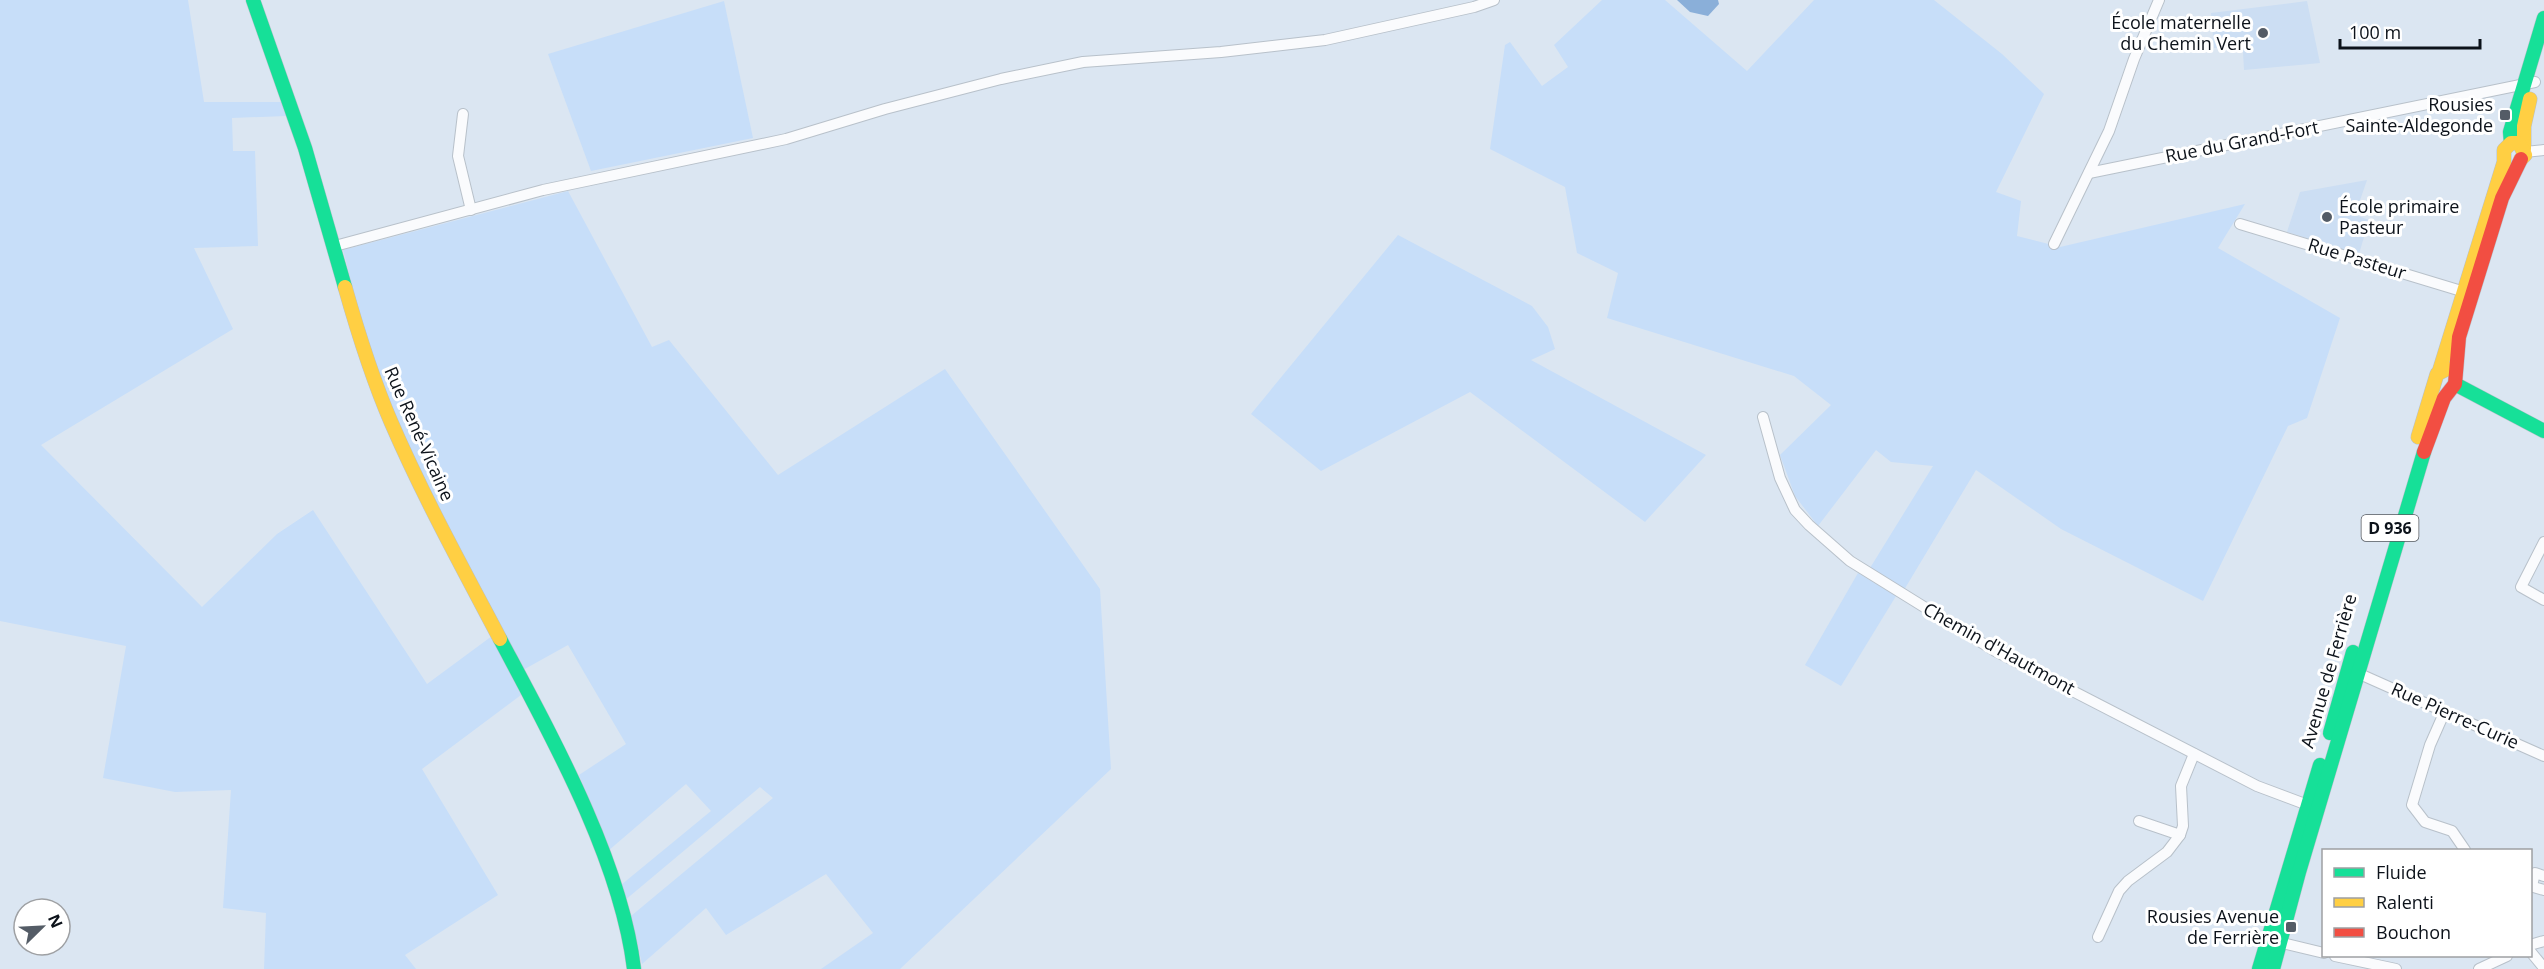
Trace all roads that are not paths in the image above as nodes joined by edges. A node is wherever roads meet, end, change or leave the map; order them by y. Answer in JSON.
{"nodes":[{"id":1,"x":253,"y":0,"type":"edge"},
{"id":2,"x":1494,"y":0,"type":"edge"},
{"id":3,"x":2159,"y":0,"type":"edge"},
{"id":4,"x":2544,"y":18,"type":"edge"},
{"id":5,"x":2544,"y":51,"type":"edge"},
{"id":6,"x":2530,"y":83,"type":"junction"},
{"id":7,"x":463,"y":114,"type":"dead end"},
{"id":8,"x":2511,"y":143,"type":"junction"},
{"id":9,"x":2544,"y":150,"type":"edge"},
{"id":10,"x":2522,"y":154,"type":"junction"},
{"id":11,"x":2504,"y":156,"type":"junction"},
{"id":12,"x":2089,"y":172,"type":"junction"},
{"id":13,"x":471,"y":210,"type":"junction"},
{"id":14,"x":2240,"y":224,"type":"dead end"},
{"id":15,"x":2054,"y":244,"type":"dead end"},
{"id":16,"x":335,"y":246,"type":"junction"},
{"id":17,"x":2468,"y":293,"type":"junction"},
{"id":18,"x":2437,"y":377,"type":"junction"},
{"id":19,"x":2453,"y":383,"type":"junction"},
{"id":20,"x":1763,"y":417,"type":"dead end"},
{"id":21,"x":2544,"y":431,"type":"edge"},
{"id":22,"x":2544,"y":542,"type":"edge"},
{"id":23,"x":2544,"y":600,"type":"edge"},
{"id":24,"x":2358,"y":672,"type":"junction"},
{"id":25,"x":2445,"y":711,"type":"junction"},
{"id":26,"x":2193,"y":754,"type":"junction"},
{"id":27,"x":2544,"y":756,"type":"edge"},
{"id":28,"x":2323,"y":795,"type":"junction"},
{"id":29,"x":2308,"y":804,"type":"junction"},
{"id":30,"x":2317,"y":815,"type":"junction"},
{"id":31,"x":2139,"y":821,"type":"dead end"},
{"id":32,"x":2180,"y":835,"type":"junction"},
{"id":33,"x":2464,"y":849,"type":"edge"},
{"id":34,"x":2544,"y":876,"type":"edge"},
{"id":35,"x":2532,"y":883,"type":"edge"},
{"id":36,"x":2098,"y":937,"type":"dead end"},
{"id":37,"x":2273,"y":942,"type":"junction"},
{"id":38,"x":2532,"y":952,"type":"edge"},
{"id":39,"x":2322,"y":953,"type":"edge"},
{"id":40,"x":2340,"y":957,"type":"edge"},
{"id":41,"x":2505,"y":957,"type":"edge"},
{"id":42,"x":2544,"y":968,"type":"edge"},
{"id":43,"x":634,"y":969,"type":"edge"},
{"id":44,"x":2259,"y":969,"type":"edge"},
{"id":45,"x":2273,"y":969,"type":"edge"},
{"id":46,"x":2396,"y":969,"type":"edge"},
{"id":47,"x":2479,"y":969,"type":"edge"}],
"edges":[{"from":1,"to":16,"type":"main road","name":"Rue René-Vicaine"},
{"from":2,"to":13,"type":"street"},
{"from":3,"to":12,"type":"street"},
{"from":4,"to":6,"type":"main road","name":"Avenue de Ferrière","number":"D 936"},
{"from":5,"to":6,"type":"main road","name":"Avenue de Ferrière","number":"D 936"},
{"from":6,"to":8,"type":"main road","name":"Avenue de Ferrière","number":"D 936"},
{"from":6,"to":10,"type":"main road","name":"Avenue de Ferrière","number":"D 936"},
{"from":6,"to":12,"type":"street","name":"Rue du Grand-Fort"},
{"from":7,"to":13,"type":"street"},
{"from":8,"to":10,"type":"main road"},
{"from":8,"to":11,"type":"main road"},
{"from":9,"to":10,"type":"street"},
{"from":10,"to":11,"type":"main road"},
{"from":10,"to":17,"type":"main road","name":"Avenue de Ferrière","number":"D 936"},
{"from":11,"to":17,"type":"main road","name":"Avenue de Ferrière","number":"D 936"},
{"from":12,"to":15,"type":"street"},
{"from":13,"to":16,"type":"street"},
{"from":14,"to":17,"type":"street","name":"Rue Pasteur"},
{"from":16,"to":43,"type":"main road","name":"Rue René-Vicaine"},
{"from":17,"to":18,"type":"main road","name":"Avenue de Ferrière","number":"D 936"},
{"from":17,"to":19,"type":"main road","name":"Avenue de Ferrière","number":"D 936"},
{"from":18,"to":19,"type":"main road"},
{"from":18,"to":24,"type":"main road","name":"Avenue de Ferrière","number":"D 936"},
{"from":19,"to":21,"type":"main road"},
{"from":19,"to":24,"type":"main road","name":"Avenue de Ferrière","number":"D 936"},
{"from":20,"to":26,"type":"street","name":"Chemin d'Hautmont"},
{"from":22,"to":23,"type":"street"},
{"from":24,"to":25,"type":"street","name":"Rue Pierre-Curie"},
{"from":24,"to":28,"type":"main road","name":"Avenue de Ferrière","number":"D 936"},
{"from":24,"to":29,"type":"main road","name":"Avenue de Ferrière","number":"D 936"},
{"from":25,"to":27,"type":"street","name":"Rue Pierre-Curie"},
{"from":25,"to":33,"type":"street"},
{"from":26,"to":29,"type":"street","name":"Chemin d'Hautmont"},
{"from":26,"to":32,"type":"street"},
{"from":28,"to":29,"type":"street"},
{"from":28,"to":30,"type":"main road","name":"Avenue de Ferrière","number":"D 936"},
{"from":29,"to":30,"type":"street"},
{"from":29,"to":37,"type":"main road","name":"Avenue de Ferrière","number":"D 936"},
{"from":30,"to":37,"type":"main road","name":"Avenue de Ferrière","number":"D 936"},
{"from":31,"to":32,"type":"street"},
{"from":32,"to":36,"type":"street"},
{"from":34,"to":35,"type":"street"},
{"from":37,"to":39,"type":"street"},
{"from":37,"to":44,"type":"main road","name":"Avenue de Ferrière","number":"D 936"},
{"from":37,"to":45,"type":"main road","name":"Avenue de Ferrière","number":"D 936"},
{"from":38,"to":42,"type":"street"},
{"from":40,"to":46,"type":"street"},
{"from":41,"to":47,"type":"street"}]}
